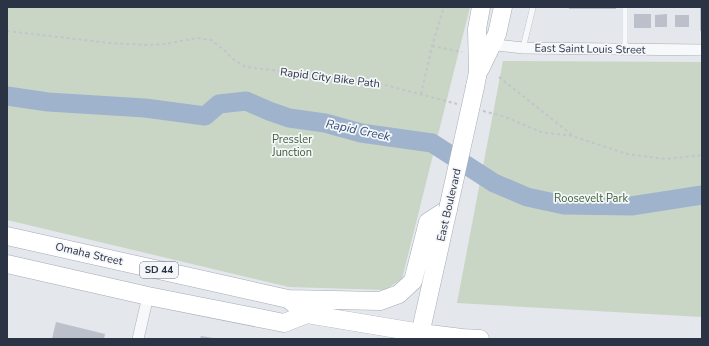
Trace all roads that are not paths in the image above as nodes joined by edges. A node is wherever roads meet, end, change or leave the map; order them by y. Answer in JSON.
{"nodes":[{"id":1,"x":481,"y":7,"type":"edge"},
{"id":2,"x":489,"y":7,"type":"edge"},
{"id":3,"x":503,"y":7,"type":"edge"},
{"id":4,"x":533,"y":7,"type":"edge"},
{"id":5,"x":625,"y":7,"type":"edge"},
{"id":6,"x":485,"y":44,"type":"junction"},
{"id":7,"x":523,"y":48,"type":"junction"},
{"id":8,"x":625,"y":49,"type":"junction"},
{"id":9,"x":702,"y":50,"type":"edge"},
{"id":10,"x":448,"y":209,"type":"junction"},
{"id":11,"x":7,"y":236,"type":"edge"},
{"id":12,"x":7,"y":264,"type":"edge"},
{"id":13,"x":148,"y":296,"type":"junction"},
{"id":14,"x":288,"y":299,"type":"junction"},
{"id":15,"x":307,"y":314,"type":"junction"},
{"id":16,"x":420,"y":336,"type":"edge"},
{"id":17,"x":138,"y":339,"type":"edge"},
{"id":18,"x":480,"y":339,"type":"edge"}],
"edges":[{"from":1,"to":6,"type":"main road"},
{"from":2,"to":6,"type":"main road"},
{"from":3,"to":6,"type":"main road","name":"East Boulevard"},
{"from":4,"to":7,"type":"lane"},
{"from":5,"to":8,"type":"lane"},
{"from":6,"to":7,"type":"street","name":"East Saint Louis Street"},
{"from":6,"to":10,"type":"main road","name":"East Boulevard","bridge":true},
{"from":7,"to":8,"type":"street","name":"East Saint Louis Street"},
{"from":8,"to":9,"type":"street","name":"East Saint Louis Street"},
{"from":10,"to":14,"type":"main road"},
{"from":10,"to":16,"type":"main road","name":"East Boulevard"},
{"from":11,"to":14,"type":"main road","name":"Omaha Street","number":"SD 44"},
{"from":12,"to":13,"type":"main road","number":"SD 44"},
{"from":13,"to":15,"type":"main road","number":"SD 44"},
{"from":13,"to":17,"type":"street"},
{"from":14,"to":15,"type":"main road","name":"Omaha Street","number":"SD 44"},
{"from":15,"to":16,"type":"main road","name":"Omaha Street","number":"SD 44"},
{"from":16,"to":18,"type":"main road","number":"SD 44"}]}
